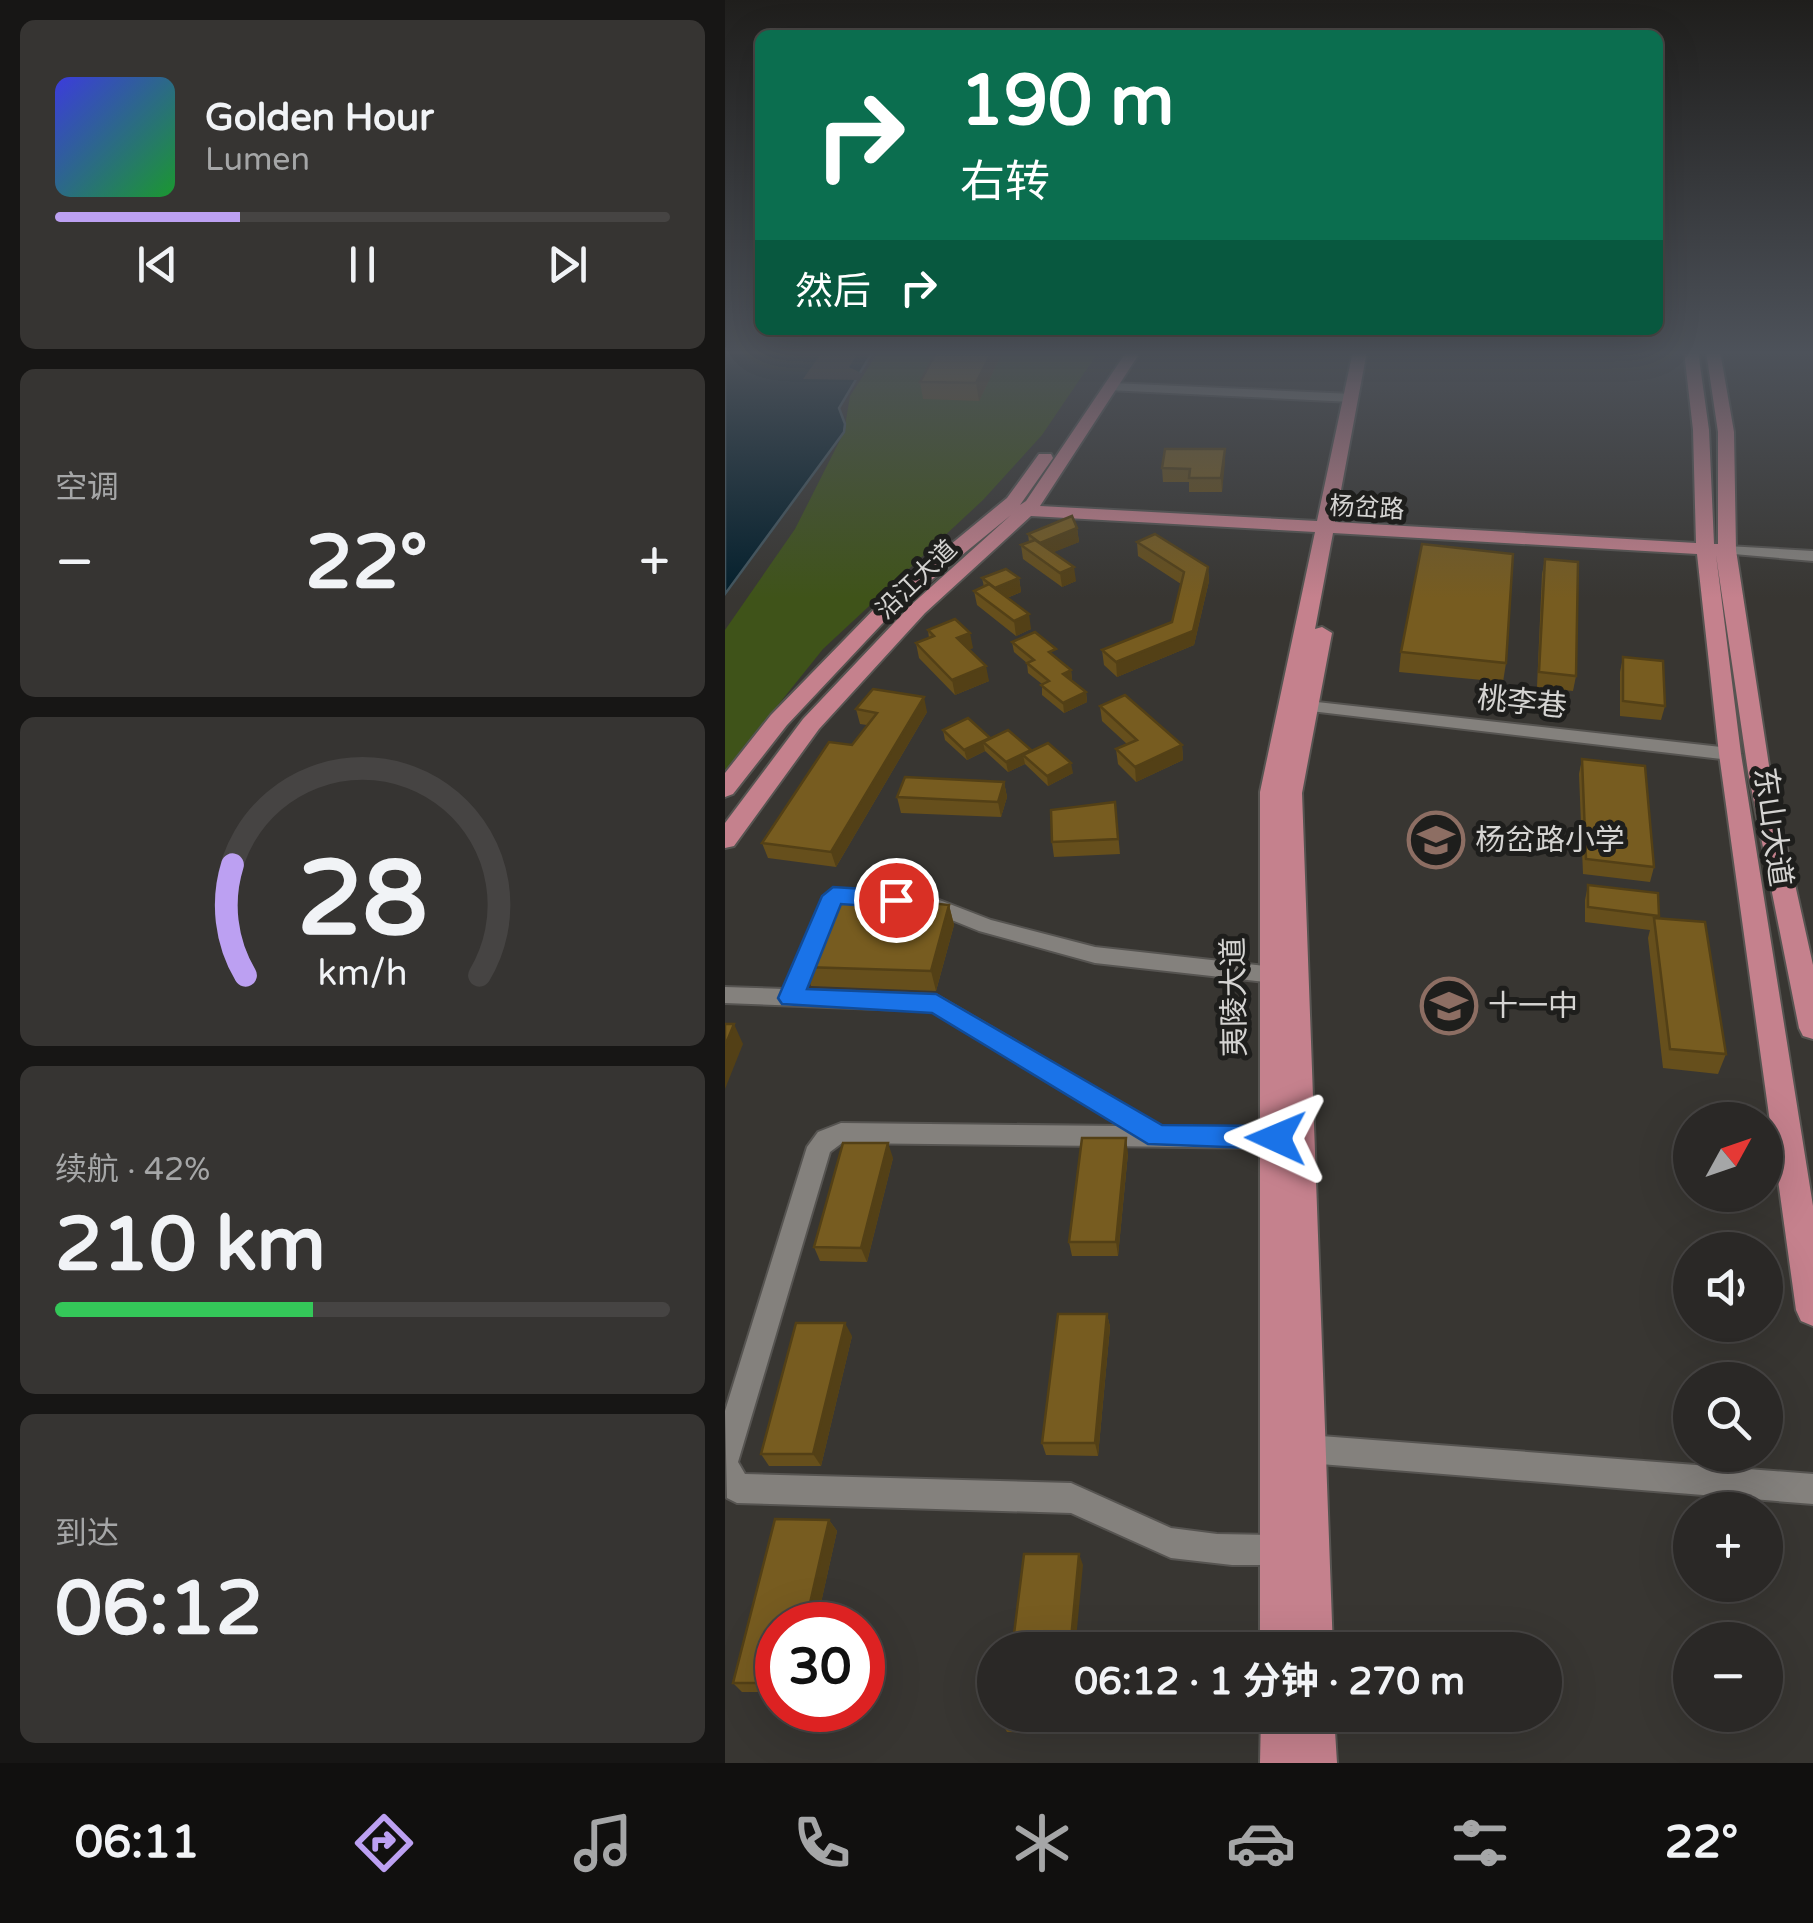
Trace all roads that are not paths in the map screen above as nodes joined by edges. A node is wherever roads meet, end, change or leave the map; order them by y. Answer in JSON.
{"nodes":[{"id":1,"x":1067,"y":433,"type":"edge"},
{"id":2,"x":1075,"y":433,"type":"edge"},
{"id":3,"x":1347,"y":433,"type":"edge"},
{"id":4,"x":1354,"y":433,"type":"edge"},
{"id":5,"x":1701,"y":433,"type":"edge"},
{"id":6,"x":1726,"y":433,"type":"edge"},
{"id":7,"x":1018,"y":507,"type":"junction"},
{"id":8,"x":1335,"y":527,"type":"junction"},
{"id":9,"x":1713,"y":549,"type":"junction"},
{"id":10,"x":1813,"y":556,"type":"edge"},
{"id":11,"x":1308,"y":706,"type":"junction"},
{"id":12,"x":1730,"y":754,"type":"junction"},
{"id":13,"x":725,"y":788,"type":"edge"},
{"id":14,"x":725,"y":840,"type":"edge"},
{"id":15,"x":909,"y":901,"type":"edge"},
{"id":16,"x":826,"y":912,"type":"edge"},
{"id":17,"x":1274,"y":975,"type":"junction"},
{"id":18,"x":725,"y":996,"type":"edge"},
{"id":19,"x":791,"y":998,"type":"junction"},
{"id":20,"x":1813,"y":1028,"type":"edge"},
{"id":21,"x":1158,"y":1136,"type":"junction"},
{"id":22,"x":1276,"y":1138,"type":"junction"},
{"id":23,"x":1813,"y":1310,"type":"edge"},
{"id":24,"x":1308,"y":1450,"type":"junction"},
{"id":25,"x":725,"y":1457,"type":"edge"},
{"id":26,"x":725,"y":1468,"type":"edge"},
{"id":27,"x":1813,"y":1489,"type":"edge"},
{"id":28,"x":1279,"y":1550,"type":"junction"},
{"id":29,"x":1280,"y":1632,"type":"edge"},
{"id":30,"x":1313,"y":1632,"type":"edge"},
{"id":31,"x":1281,"y":1732,"type":"edge"},
{"id":32,"x":1314,"y":1732,"type":"edge"},
{"id":33,"x":1281,"y":1763,"type":"edge"},
{"id":34,"x":1315,"y":1763,"type":"edge"}],
"edges":[{"from":1,"to":7,"type":"main road","name":"沿江大道"},
{"from":2,"to":7,"type":"main road","name":"沿江大道"},
{"from":3,"to":8,"type":"main road","name":"夷陵大道"},
{"from":4,"to":8,"type":"main road","name":"夷陵大道"},
{"from":5,"to":9,"type":"main road","name":"东山大道"},
{"from":6,"to":9,"type":"main road","name":"东山大道"},
{"from":7,"to":8,"type":"main road","name":"杨岔路"},
{"from":7,"to":13,"type":"main road","name":"沿江大道"},
{"from":7,"to":14,"type":"main road","name":"沿江大道"},
{"from":8,"to":9,"type":"main road","name":"杨岔路"},
{"from":8,"to":11,"type":"main road","name":"夷陵大道"},
{"from":8,"to":17,"type":"main road","name":"夷陵大道"},
{"from":9,"to":10,"type":"street","name":"杨岔路"},
{"from":9,"to":12,"type":"main road","name":"东山大道"},
{"from":9,"to":20,"type":"main road","name":"东山大道"},
{"from":11,"to":12,"type":"street","name":"桃李巷"},
{"from":11,"to":24,"type":"main road","name":"夷陵大道"},
{"from":12,"to":23,"type":"main road","name":"东山大道"},
{"from":15,"to":17,"type":"street"},
{"from":16,"to":19,"type":"street"},
{"from":17,"to":22,"type":"main road","name":"夷陵大道"},
{"from":18,"to":19,"type":"street"},
{"from":19,"to":21,"type":"street"},
{"from":21,"to":22,"type":"street"},
{"from":21,"to":25,"type":"street"},
{"from":22,"to":28,"type":"main road","name":"夷陵大道"},
{"from":24,"to":27,"type":"street"},
{"from":24,"to":30,"type":"main road","name":"夷陵大道"},
{"from":26,"to":28,"type":"street"},
{"from":28,"to":29,"type":"main road","name":"夷陵大道"},
{"from":31,"to":33,"type":"main road"},
{"from":32,"to":34,"type":"main road"}]}
